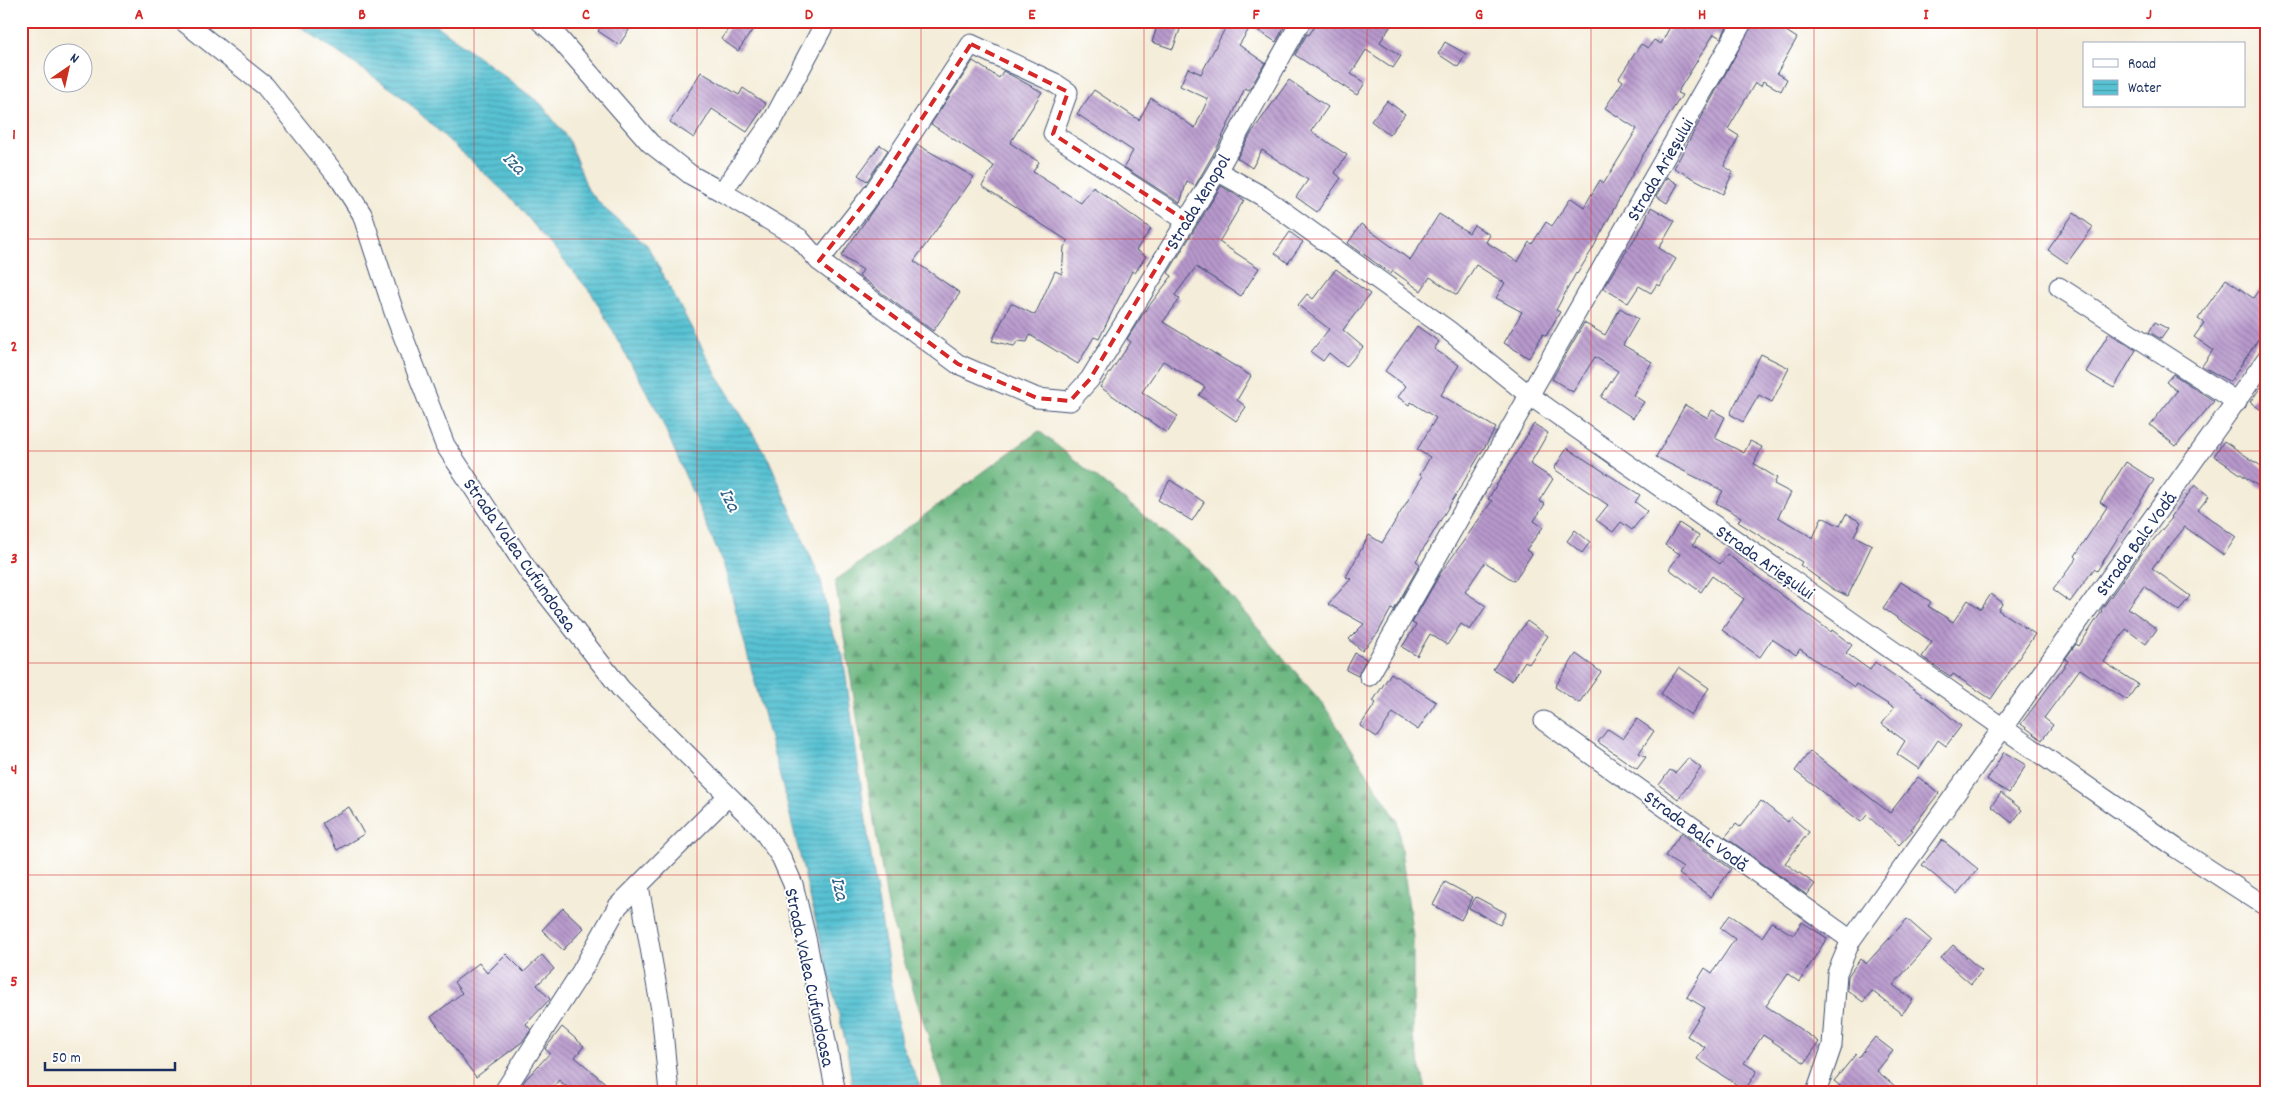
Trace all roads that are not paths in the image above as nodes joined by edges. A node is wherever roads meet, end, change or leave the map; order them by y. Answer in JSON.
{"nodes":[{"id":1,"x":183,"y":21,"type":"edge"},
{"id":2,"x":540,"y":21,"type":"edge"},
{"id":3,"x":826,"y":21,"type":"edge"},
{"id":4,"x":1301,"y":21,"type":"edge"},
{"id":5,"x":1742,"y":21,"type":"edge"},
{"id":6,"x":1217,"y":170,"type":"junction"},
{"id":7,"x":722,"y":192,"type":"junction"},
{"id":8,"x":1185,"y":220,"type":"junction"},
{"id":9,"x":819,"y":260,"type":"junction"},
{"id":10,"x":2059,"y":286,"type":"dead end"},
{"id":11,"x":2267,"y":358,"type":"edge"},
{"id":12,"x":1529,"y":394,"type":"junction"},
{"id":13,"x":2237,"y":402,"type":"junction"},
{"id":14,"x":1369,"y":676,"type":"dead end"},
{"id":15,"x":1544,"y":721,"type":"dead end"},
{"id":16,"x":2003,"y":728,"type":"junction"},
{"id":17,"x":728,"y":796,"type":"junction"},
{"id":18,"x":638,"y":886,"type":"junction"},
{"id":19,"x":2267,"y":907,"type":"edge"},
{"id":20,"x":1850,"y":940,"type":"junction"},
{"id":21,"x":503,"y":1093,"type":"edge"},
{"id":22,"x":669,"y":1093,"type":"edge"},
{"id":23,"x":836,"y":1093,"type":"edge"},
{"id":24,"x":1816,"y":1093,"type":"edge"}],
"edges":[{"from":1,"to":17,"type":"street","name":"Strada Valea Cufundoasa"},
{"from":2,"to":7,"type":"street"},
{"from":3,"to":7,"type":"street"},
{"from":4,"to":6,"type":"street","name":"Strada Xenopol"},
{"from":5,"to":12,"type":"street","name":"Strada Arieșului"},
{"from":6,"to":8,"type":"street","name":"Strada Xenopol"},
{"from":6,"to":12,"type":"street","name":"Strada Arieșului"},
{"from":7,"to":9,"type":"street"},
{"from":8,"to":9,"type":"street","name":"Strada Xenopol"},
{"from":8,"to":9,"type":"street"},
{"from":10,"to":13,"type":"street"},
{"from":11,"to":13,"type":"street","name":"Strada Balc Vodă"},
{"from":12,"to":14,"type":"street","name":"Strada Arieșului"},
{"from":12,"to":16,"type":"street","name":"Strada Arieșului"},
{"from":13,"to":16,"type":"street","name":"Strada Balc Vodă"},
{"from":15,"to":20,"type":"street","name":"Strada Balc Vodă"},
{"from":16,"to":19,"type":"street"},
{"from":16,"to":20,"type":"street","name":"Strada Balc Vodă"},
{"from":17,"to":18,"type":"street"},
{"from":17,"to":23,"type":"street","name":"Strada Valea Cufundoasa"},
{"from":18,"to":21,"type":"street"},
{"from":18,"to":22,"type":"street"},
{"from":20,"to":24,"type":"street","name":"Strada Balc Vodă"}]}
